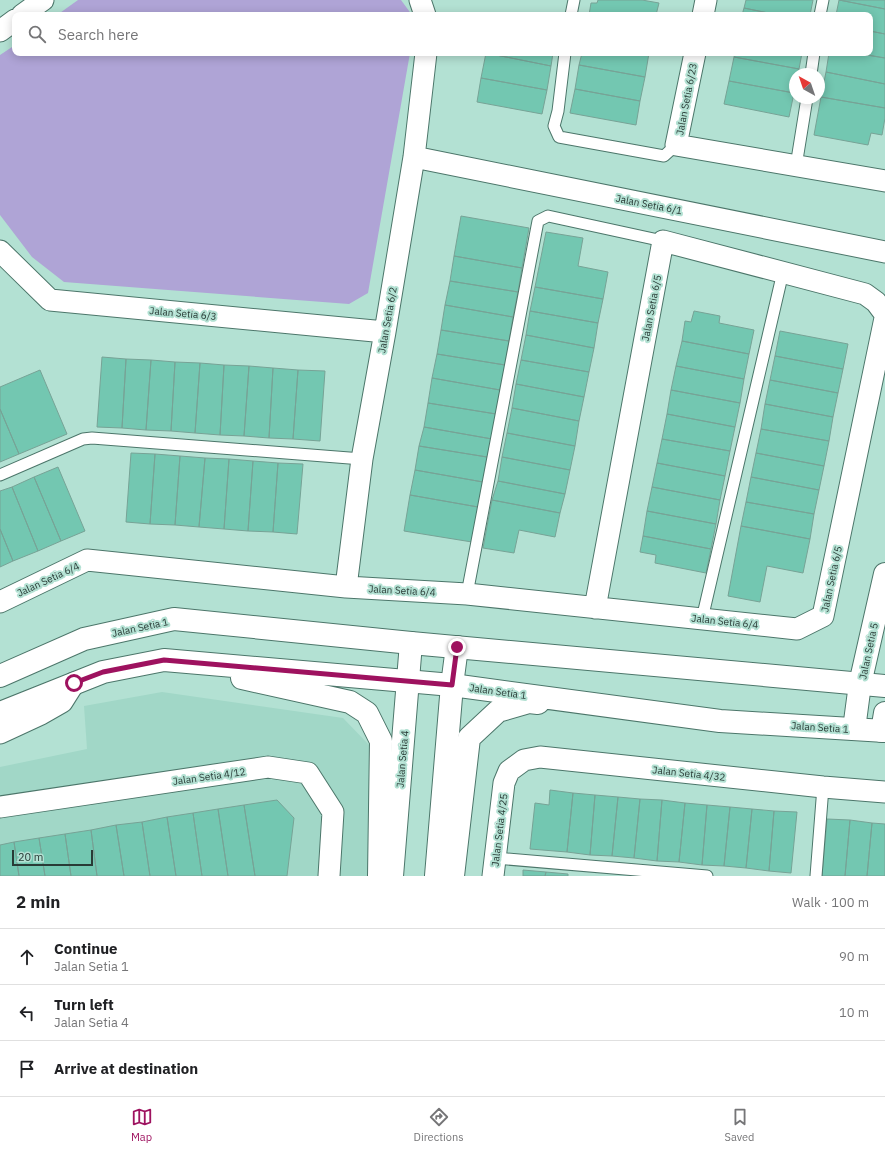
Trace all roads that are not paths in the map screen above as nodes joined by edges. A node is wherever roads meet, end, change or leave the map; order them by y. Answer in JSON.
{"nodes":[{"id":1,"x":43,"y":0,"type":"edge"},
{"id":2,"x":420,"y":0,"type":"edge"},
{"id":3,"x":574,"y":0,"type":"edge"},
{"id":4,"x":706,"y":0,"type":"edge"},
{"id":5,"x":823,"y":0,"type":"edge"},
{"id":6,"x":26,"y":12,"type":"edge"},
{"id":7,"x":424,"y":12,"type":"edge"},
{"id":8,"x":572,"y":12,"type":"edge"},
{"id":9,"x":704,"y":12,"type":"edge"},
{"id":10,"x":821,"y":12,"type":"edge"},
{"id":11,"x":12,"y":22,"type":"edge"},
{"id":12,"x":0,"y":31,"type":"edge"},
{"id":13,"x":426,"y":56,"type":"edge"},
{"id":14,"x":565,"y":56,"type":"edge"},
{"id":15,"x":694,"y":56,"type":"edge"},
{"id":16,"x":814,"y":56,"type":"edge"},
{"id":17,"x":812,"y":68,"type":"edge"},
{"id":18,"x":806,"y":104,"type":"edge"},
{"id":19,"x":676,"y":145,"type":"junction"},
{"id":20,"x":414,"y":157,"type":"junction"},
{"id":21,"x":796,"y":166,"type":"junction"},
{"id":22,"x":885,"y":181,"type":"edge"},
{"id":23,"x":663,"y":241,"type":"junction"},
{"id":24,"x":0,"y":251,"type":"edge"},
{"id":25,"x":885,"y":252,"type":"edge"},
{"id":26,"x":783,"y":272,"type":"junction"},
{"id":27,"x":885,"y":314,"type":"edge"},
{"id":28,"x":885,"y":318,"type":"edge"},
{"id":29,"x":385,"y":332,"type":"junction"},
{"id":30,"x":362,"y":459,"type":"junction"},
{"id":31,"x":0,"y":475,"type":"edge"},
{"id":32,"x":885,"y":574,"type":"edge"},
{"id":33,"x":346,"y":587,"type":"junction"},
{"id":34,"x":467,"y":594,"type":"junction"},
{"id":35,"x":0,"y":602,"type":"edge"},
{"id":36,"x":595,"y":608,"type":"junction"},
{"id":37,"x":702,"y":619,"type":"junction"},
{"id":38,"x":812,"y":622,"type":"joint"},
{"id":39,"x":411,"y":643,"type":"junction"},
{"id":40,"x":457,"y":647,"type":"junction"},
{"id":41,"x":164,"y":660,"type":"junction"},
{"id":42,"x":0,"y":676,"type":"edge"},
{"id":43,"x":408,"y":680,"type":"junction"},
{"id":44,"x":74,"y":683,"type":"junction"},
{"id":45,"x":860,"y":684,"type":"junction"},
{"id":46,"x":452,"y":685,"type":"junction"},
{"id":47,"x":885,"y":686,"type":"edge"},
{"id":48,"x":0,"y":713,"type":"edge"},
{"id":49,"x":720,"y":721,"type":"junction"},
{"id":50,"x":884,"y":725,"type":"edge"},
{"id":51,"x":854,"y":730,"type":"junction"},
{"id":52,"x":0,"y":733,"type":"edge"},
{"id":53,"x":504,"y":783,"type":"joint"},
{"id":54,"x":823,"y":787,"type":"junction"},
{"id":55,"x":885,"y":792,"type":"edge"},
{"id":56,"x":0,"y":807,"type":"edge"},
{"id":57,"x":494,"y":867,"type":"edge"},
{"id":58,"x":329,"y":876,"type":"edge"},
{"id":59,"x":379,"y":876,"type":"edge"},
{"id":60,"x":392,"y":876,"type":"edge"},
{"id":61,"x":436,"y":876,"type":"edge"},
{"id":62,"x":453,"y":876,"type":"edge"},
{"id":63,"x":707,"y":876,"type":"edge"},
{"id":64,"x":816,"y":876,"type":"edge"}],
"edges":[{"from":1,"to":6,"type":"street"},
{"from":2,"to":7,"type":"street"},
{"from":3,"to":8,"type":"lane"},
{"from":4,"to":9,"type":"street"},
{"from":5,"to":10,"type":"lane"},
{"from":11,"to":12,"type":"street"},
{"from":13,"to":20,"type":"street","name":"Jalan Setia 6/2"},
{"from":14,"to":19,"type":"lane"},
{"from":15,"to":19,"type":"street","name":"Jalan Setia 6/23"},
{"from":16,"to":17,"type":"lane"},
{"from":18,"to":21,"type":"lane"},
{"from":19,"to":21,"type":"street"},
{"from":20,"to":25,"type":"street","name":"Jalan Setia 6/1"},
{"from":20,"to":29,"type":"street","name":"Jalan Setia 6/2"},
{"from":21,"to":22,"type":"street"},
{"from":23,"to":26,"type":"street"},
{"from":23,"to":34,"type":"lane"},
{"from":23,"to":36,"type":"street","name":"Jalan Setia 6/5"},
{"from":24,"to":29,"type":"street","name":"Jalan Setia 6/3"},
{"from":26,"to":27,"type":"street"},
{"from":26,"to":37,"type":"lane"},
{"from":28,"to":38,"type":"street","name":"Jalan Setia 6/5"},
{"from":29,"to":30,"type":"street","name":"Jalan Setia 6/2"},
{"from":30,"to":31,"type":"lane"},
{"from":30,"to":33,"type":"street","name":"Jalan Setia 6/2"},
{"from":32,"to":45,"type":"main road","name":"Jalan Setia 5"},
{"from":33,"to":34,"type":"street","name":"Jalan Setia 6/4"},
{"from":33,"to":35,"type":"street","name":"Jalan Setia 6/4"},
{"from":34,"to":36,"type":"street","name":"Jalan Setia 6/4"},
{"from":36,"to":37,"type":"street","name":"Jalan Setia 6/4"},
{"from":37,"to":38,"type":"street","name":"Jalan Setia 6/4"},
{"from":39,"to":40,"type":"main road","name":"Jalan Setia 1"},
{"from":39,"to":42,"type":"main road","name":"Jalan Setia 1"},
{"from":39,"to":43,"type":"main road","name":"Jalan Setia 4"},
{"from":40,"to":45,"type":"main road","name":"Jalan Setia 1"},
{"from":40,"to":46,"type":"main road"},
{"from":41,"to":43,"type":"main road","name":"Jalan Setia 1"},
{"from":41,"to":44,"type":"main road","name":"Jalan Setia 1"},
{"from":41,"to":59,"type":"main road"},
{"from":43,"to":46,"type":"main road","name":"Jalan Setia 1"},
{"from":43,"to":60,"type":"main road","name":"Jalan Setia 4"},
{"from":44,"to":48,"type":"main road","name":"Jalan Setia 1"},
{"from":44,"to":52,"type":"street"},
{"from":45,"to":47,"type":"main road","name":"Jalan Setia 1"},
{"from":45,"to":51,"type":"main road","name":"Jalan Setia 5"},
{"from":46,"to":49,"type":"main road","name":"Jalan Setia 1"},
{"from":46,"to":61,"type":"main road"},
{"from":49,"to":51,"type":"main road","name":"Jalan Setia 1"},
{"from":49,"to":62,"type":"main road"},
{"from":50,"to":51,"type":"main road","name":"Jalan Setia 1"},
{"from":53,"to":54,"type":"street","name":"Jalan Setia 4/32"},
{"from":53,"to":57,"type":"street","name":"Jalan Setia 4/25"},
{"from":54,"to":55,"type":"street","name":"Jalan Setia 4/32"},
{"from":54,"to":64,"type":"lane"},
{"from":56,"to":58,"type":"street","name":"Jalan Setia 4/12"},
{"from":57,"to":63,"type":"lane"}]}
